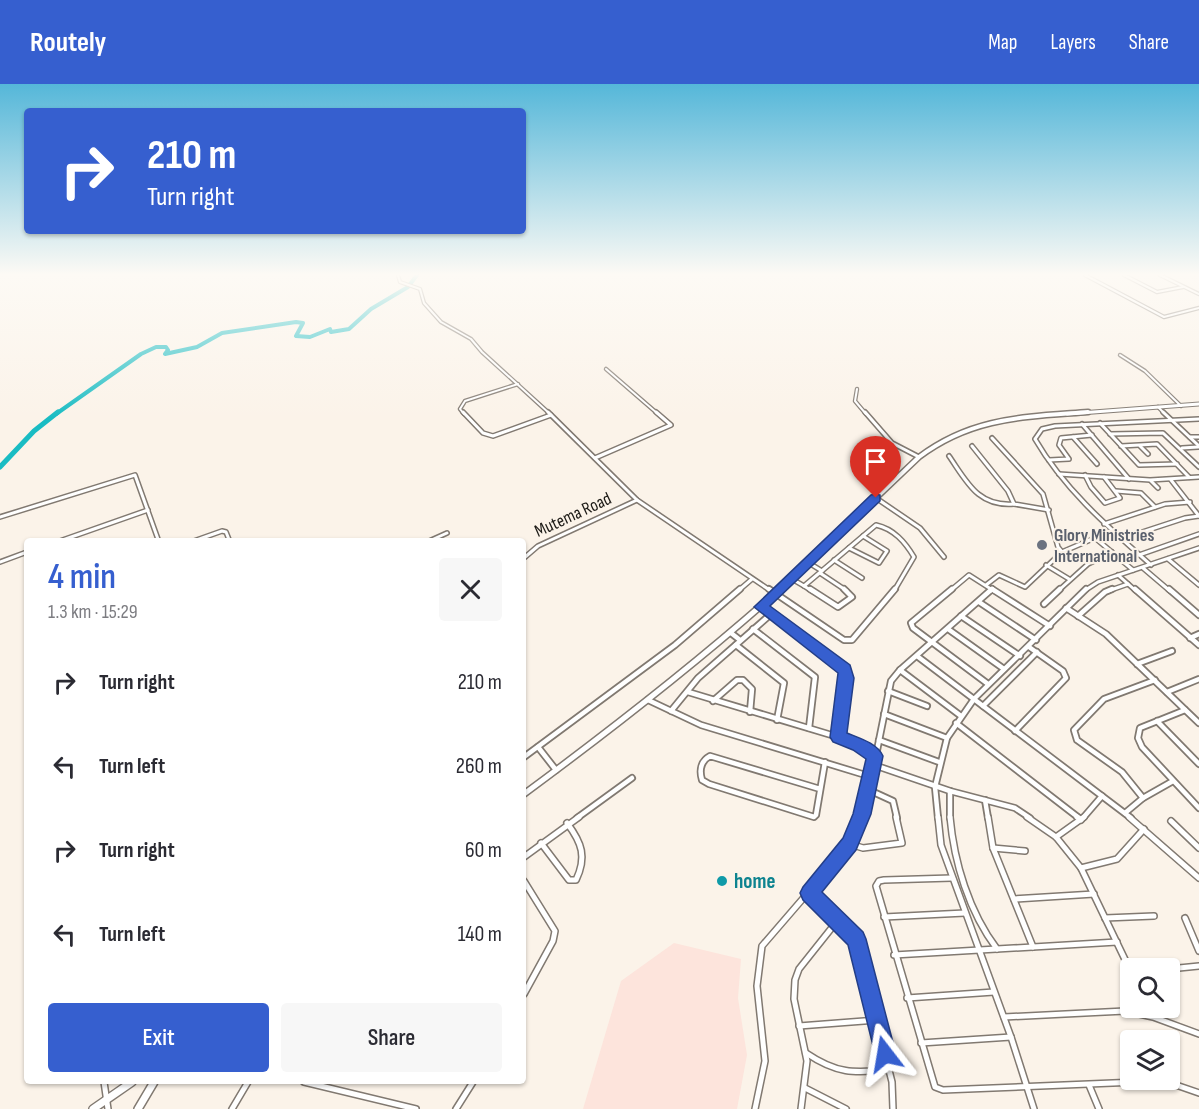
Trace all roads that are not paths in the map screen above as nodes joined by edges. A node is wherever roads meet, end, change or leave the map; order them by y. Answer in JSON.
{"nodes":[{"id":1,"x":442,"y":323,"type":"edge"},
{"id":2,"x":1120,"y":355,"type":"dead end"},
{"id":3,"x":606,"y":369,"type":"dead end"},
{"id":4,"x":519,"y":384,"type":"junction"},
{"id":5,"x":856,"y":389,"type":"dead end"},
{"id":6,"x":1199,"y":404,"type":"edge"},
{"id":7,"x":1181,"y":406,"type":"junction"},
{"id":8,"x":1158,"y":407,"type":"junction"},
{"id":9,"x":550,"y":415,"type":"junction"},
{"id":10,"x":1170,"y":419,"type":"junction"},
{"id":11,"x":1199,"y":419,"type":"edge"},
{"id":12,"x":1082,"y":423,"type":"junction"},
{"id":13,"x":1100,"y":423,"type":"junction"},
{"id":14,"x":1110,"y":434,"type":"junction"},
{"id":15,"x":1092,"y":435,"type":"junction"},
{"id":16,"x":1073,"y":437,"type":"junction"},
{"id":17,"x":1190,"y":437,"type":"junction"},
{"id":18,"x":1199,"y":437,"type":"edge"},
{"id":19,"x":992,"y":438,"type":"dead end"},
{"id":20,"x":1140,"y":445,"type":"junction"},
{"id":21,"x":972,"y":446,"type":"dead end"},
{"id":22,"x":1121,"y":446,"type":"junction"},
{"id":23,"x":1199,"y":447,"type":"edge"},
{"id":24,"x":1181,"y":448,"type":"junction"},
{"id":25,"x":1148,"y":454,"type":"dead end"},
{"id":26,"x":949,"y":456,"type":"dead end"},
{"id":27,"x":595,"y":458,"type":"junction"},
{"id":28,"x":919,"y":458,"type":"junction"},
{"id":29,"x":1049,"y":460,"type":"junction"},
{"id":30,"x":1097,"y":464,"type":"dead end"},
{"id":31,"x":1177,"y":465,"type":"junction"},
{"id":32,"x":1199,"y":466,"type":"edge"},
{"id":33,"x":1059,"y":474,"type":"junction"},
{"id":34,"x":1085,"y":475,"type":"junction"},
{"id":35,"x":1104,"y":477,"type":"junction"},
{"id":36,"x":1199,"y":477,"type":"edge"},
{"id":37,"x":1190,"y":478,"type":"junction"},
{"id":38,"x":1130,"y":479,"type":"junction"},
{"id":39,"x":1171,"y":479,"type":"junction"},
{"id":40,"x":1150,"y":480,"type":"junction"},
{"id":41,"x":1158,"y":488,"type":"dead end"},
{"id":42,"x":1116,"y":491,"type":"junction"},
{"id":43,"x":876,"y":498,"type":"junction"},
{"id":44,"x":637,"y":500,"type":"junction"},
{"id":45,"x":1190,"y":502,"type":"junction"},
{"id":46,"x":1014,"y":504,"type":"junction"},
{"id":47,"x":1155,"y":507,"type":"junction"},
{"id":48,"x":148,"y":510,"type":"junction"},
{"id":49,"x":1048,"y":510,"type":"junction"},
{"id":50,"x":1199,"y":516,"type":"edge"},
{"id":51,"x":0,"y":517,"type":"edge"},
{"id":52,"x":1104,"y":524,"type":"junction"},
{"id":53,"x":1111,"y":531,"type":"junction"},
{"id":54,"x":447,"y":533,"type":"dead end"},
{"id":55,"x":1199,"y":534,"type":"edge"},
{"id":56,"x":863,"y":536,"type":"junction"},
{"id":57,"x":1094,"y":537,"type":"junction"},
{"id":58,"x":68,"y":538,"type":"edge"},
{"id":59,"x":158,"y":538,"type":"edge"},
{"id":60,"x":203,"y":538,"type":"edge"},
{"id":61,"x":228,"y":538,"type":"edge"},
{"id":62,"x":436,"y":538,"type":"edge"},
{"id":63,"x":1121,"y":539,"type":"junction"},
{"id":64,"x":849,"y":548,"type":"junction"},
{"id":65,"x":1199,"y":548,"type":"edge"},
{"id":66,"x":1192,"y":551,"type":"junction"},
{"id":67,"x":1062,"y":552,"type":"junction"},
{"id":68,"x":1112,"y":552,"type":"junction"},
{"id":69,"x":24,"y":553,"type":"edge"},
{"id":70,"x":1139,"y":555,"type":"junction"},
{"id":71,"x":526,"y":556,"type":"edge"},
{"id":72,"x":1199,"y":556,"type":"edge"},
{"id":73,"x":944,"y":557,"type":"dead end"},
{"id":74,"x":1168,"y":559,"type":"junction"},
{"id":75,"x":834,"y":560,"type":"junction"},
{"id":76,"x":0,"y":562,"type":"edge"},
{"id":77,"x":809,"y":563,"type":"junction"},
{"id":78,"x":1046,"y":565,"type":"junction"},
{"id":79,"x":1151,"y":565,"type":"junction"},
{"id":80,"x":1143,"y":568,"type":"junction"},
{"id":81,"x":1133,"y":570,"type":"junction"},
{"id":82,"x":821,"y":572,"type":"junction"},
{"id":83,"x":1118,"y":575,"type":"junction"},
{"id":84,"x":862,"y":578,"type":"dead end"},
{"id":85,"x":752,"y":579,"type":"junction"},
{"id":86,"x":792,"y":579,"type":"junction"},
{"id":87,"x":1069,"y":579,"type":"junction"},
{"id":88,"x":1128,"y":584,"type":"junction"},
{"id":89,"x":986,"y":585,"type":"junction"},
{"id":90,"x":1199,"y":585,"type":"edge"},
{"id":91,"x":804,"y":586,"type":"junction"},
{"id":92,"x":993,"y":589,"type":"junction"},
{"id":93,"x":776,"y":593,"type":"junction"},
{"id":94,"x":979,"y":602,"type":"junction"},
{"id":95,"x":1044,"y":604,"type":"dead end"},
{"id":96,"x":761,"y":607,"type":"junction"},
{"id":97,"x":1066,"y":608,"type":"junction"},
{"id":98,"x":771,"y":614,"type":"junction"},
{"id":99,"x":1199,"y":615,"type":"edge"},
{"id":100,"x":961,"y":616,"type":"junction"},
{"id":101,"x":1078,"y":616,"type":"junction"},
{"id":102,"x":1050,"y":626,"type":"junction"},
{"id":103,"x":753,"y":629,"type":"junction"},
{"id":104,"x":948,"y":629,"type":"junction"},
{"id":105,"x":731,"y":633,"type":"junction"},
{"id":106,"x":1199,"y":634,"type":"edge"},
{"id":107,"x":1191,"y":638,"type":"junction"},
{"id":108,"x":1036,"y":640,"type":"junction"},
{"id":109,"x":738,"y":642,"type":"junction"},
{"id":110,"x":932,"y":643,"type":"junction"},
{"id":111,"x":1199,"y":645,"type":"edge"},
{"id":112,"x":1029,"y":647,"type":"junction"},
{"id":113,"x":1172,"y":651,"type":"dead end"},
{"id":114,"x":1037,"y":652,"type":"junction"},
{"id":115,"x":917,"y":656,"type":"junction"},
{"id":116,"x":1020,"y":656,"type":"junction"},
{"id":117,"x":1137,"y":664,"type":"junction"},
{"id":118,"x":1004,"y":669,"type":"junction"},
{"id":119,"x":900,"y":670,"type":"junction"},
{"id":120,"x":1199,"y":679,"type":"edge"},
{"id":121,"x":1155,"y":681,"type":"junction"},
{"id":122,"x":988,"y":684,"type":"junction"},
{"id":123,"x":888,"y":691,"type":"junction"},
{"id":124,"x":688,"y":692,"type":"junction"},
{"id":125,"x":1167,"y":692,"type":"junction"},
{"id":126,"x":974,"y":699,"type":"junction"},
{"id":127,"x":648,"y":700,"type":"junction"},
{"id":128,"x":712,"y":701,"type":"junction"},
{"id":129,"x":927,"y":706,"type":"dead end"},
{"id":130,"x":983,"y":706,"type":"junction"},
{"id":131,"x":1185,"y":710,"type":"junction"},
{"id":132,"x":671,"y":711,"type":"junction"},
{"id":133,"x":750,"y":712,"type":"junction"},
{"id":134,"x":884,"y":714,"type":"junction"},
{"id":135,"x":961,"y":717,"type":"junction"},
{"id":136,"x":777,"y":720,"type":"junction"},
{"id":137,"x":1156,"y":722,"type":"junction"},
{"id":138,"x":956,"y":723,"type":"junction"},
{"id":139,"x":1199,"y":723,"type":"edge"},
{"id":140,"x":809,"y":728,"type":"junction"},
{"id":141,"x":1015,"y":731,"type":"junction"},
{"id":142,"x":838,"y":737,"type":"junction"},
{"id":143,"x":946,"y":738,"type":"junction"},
{"id":144,"x":879,"y":740,"type":"junction"},
{"id":145,"x":538,"y":747,"type":"junction"},
{"id":146,"x":526,"y":756,"type":"edge"},
{"id":147,"x":875,"y":756,"type":"junction"},
{"id":148,"x":825,"y":762,"type":"junction"},
{"id":149,"x":939,"y":762,"type":"junction"},
{"id":150,"x":1199,"y":764,"type":"edge"},
{"id":151,"x":874,"y":765,"type":"junction"},
{"id":152,"x":556,"y":770,"type":"junction"},
{"id":153,"x":872,"y":777,"type":"junction"},
{"id":154,"x":632,"y":778,"type":"dead end"},
{"id":155,"x":1173,"y":781,"type":"junction"},
{"id":156,"x":935,"y":787,"type":"junction"},
{"id":157,"x":820,"y":789,"type":"junction"},
{"id":158,"x":869,"y":790,"type":"junction"},
{"id":159,"x":950,"y":791,"type":"junction"},
{"id":160,"x":526,"y":792,"type":"edge"},
{"id":161,"x":1102,"y":796,"type":"junction"},
{"id":162,"x":1143,"y":798,"type":"junction"},
{"id":163,"x":985,"y":800,"type":"junction"},
{"id":164,"x":1199,"y":808,"type":"edge"},
{"id":165,"x":1125,"y":813,"type":"junction"},
{"id":166,"x":1081,"y":820,"type":"junction"},
{"id":167,"x":1172,"y":821,"type":"dead end"},
{"id":168,"x":567,"y":823,"type":"junction"},
{"id":169,"x":1144,"y":829,"type":"junction"},
{"id":170,"x":1056,"y":837,"type":"junction"},
{"id":171,"x":541,"y":843,"type":"junction"},
{"id":172,"x":850,"y":844,"type":"junction"},
{"id":173,"x":993,"y":848,"type":"junction"},
{"id":174,"x":1199,"y":848,"type":"edge"},
{"id":175,"x":1025,"y":851,"type":"dead end"},
{"id":176,"x":526,"y":855,"type":"edge"},
{"id":177,"x":1082,"y":868,"type":"junction"},
{"id":178,"x":952,"y":878,"type":"junction"},
{"id":179,"x":1199,"y":878,"type":"edge"},
{"id":180,"x":526,"y":884,"type":"edge"},
{"id":181,"x":809,"y":893,"type":"junction"},
{"id":182,"x":1094,"y":894,"type":"junction"},
{"id":183,"x":1014,"y":899,"type":"junction"},
{"id":184,"x":965,"y":913,"type":"junction"},
{"id":185,"x":1154,"y":916,"type":"dead end"},
{"id":186,"x":884,"y":917,"type":"junction"},
{"id":187,"x":1105,"y":918,"type":"junction"},
{"id":188,"x":1185,"y":918,"type":"dead end"},
{"id":189,"x":838,"y":920,"type":"junction"},
{"id":190,"x":1117,"y":942,"type":"junction"},
{"id":191,"x":1033,"y":947,"type":"junction"},
{"id":192,"x":997,"y":950,"type":"junction"},
{"id":193,"x":1199,"y":951,"type":"edge"},
{"id":194,"x":980,"y":952,"type":"junction"},
{"id":195,"x":894,"y":955,"type":"junction"},
{"id":196,"x":1124,"y":958,"type":"edge"},
{"id":197,"x":1199,"y":966,"type":"edge"},
{"id":198,"x":1180,"y":968,"type":"edge"},
{"id":199,"x":526,"y":990,"type":"edge"},
{"id":200,"x":994,"y":993,"type":"junction"},
{"id":201,"x":907,"y":998,"type":"junction"},
{"id":202,"x":1120,"y":1011,"type":"edge"},
{"id":203,"x":1004,"y":1017,"type":"junction"},
{"id":204,"x":1156,"y":1018,"type":"edge"},
{"id":205,"x":877,"y":1020,"type":"junction"},
{"id":206,"x":799,"y":1026,"type":"junction"},
{"id":207,"x":1199,"y":1034,"type":"edge"},
{"id":208,"x":1011,"y":1037,"type":"junction"},
{"id":209,"x":921,"y":1043,"type":"junction"},
{"id":210,"x":806,"y":1052,"type":"junction"},
{"id":211,"x":890,"y":1070,"type":"junction"},
{"id":212,"x":104,"y":1084,"type":"edge"},
{"id":213,"x":129,"y":1084,"type":"edge"},
{"id":214,"x":153,"y":1084,"type":"edge"},
{"id":215,"x":247,"y":1084,"type":"edge"},
{"id":216,"x":312,"y":1084,"type":"edge"},
{"id":217,"x":472,"y":1084,"type":"edge"},
{"id":218,"x":1089,"y":1085,"type":"junction"},
{"id":219,"x":1028,"y":1086,"type":"junction"},
{"id":220,"x":805,"y":1088,"type":"junction"},
{"id":221,"x":1199,"y":1093,"type":"edge"},
{"id":222,"x":106,"y":1100,"type":"junction"},
{"id":223,"x":93,"y":1109,"type":"edge"},
{"id":224,"x":108,"y":1109,"type":"edge"},
{"id":225,"x":138,"y":1109,"type":"edge"},
{"id":226,"x":232,"y":1109,"type":"edge"},
{"id":227,"x":416,"y":1109,"type":"edge"},
{"id":228,"x":456,"y":1109,"type":"edge"},
{"id":229,"x":755,"y":1109,"type":"edge"},
{"id":230,"x":801,"y":1109,"type":"edge"},
{"id":231,"x":846,"y":1109,"type":"edge"},
{"id":232,"x":893,"y":1109,"type":"edge"},
{"id":233,"x":1034,"y":1109,"type":"edge"},
{"id":234,"x":1099,"y":1109,"type":"edge"}],
"edges":[{"from":1,"to":4,"type":"street"},
{"from":2,"to":7,"type":"street"},
{"from":3,"to":27,"type":"street"},
{"from":4,"to":9,"type":"street"},
{"from":4,"to":9,"type":"street"},
{"from":5,"to":28,"type":"street"},
{"from":6,"to":7,"type":"main road"},
{"from":7,"to":8,"type":"main road"},
{"from":8,"to":10,"type":"street"},
{"from":8,"to":28,"type":"main road"},
{"from":9,"to":27,"type":"street"},
{"from":10,"to":11,"type":"street"},
{"from":10,"to":13,"type":"street"},
{"from":10,"to":17,"type":"street"},
{"from":12,"to":13,"type":"street"},
{"from":12,"to":15,"type":"street"},
{"from":12,"to":29,"type":"street"},
{"from":13,"to":14,"type":"street"},
{"from":14,"to":22,"type":"street"},
{"from":14,"to":24,"type":"street"},
{"from":15,"to":16,"type":"street"},
{"from":15,"to":38,"type":"street"},
{"from":16,"to":29,"type":"street"},
{"from":16,"to":30,"type":"street"},
{"from":17,"to":18,"type":"street"},
{"from":17,"to":23,"type":"street"},
{"from":19,"to":49,"type":"street"},
{"from":20,"to":22,"type":"street"},
{"from":20,"to":25,"type":"street"},
{"from":20,"to":31,"type":"street"},
{"from":21,"to":46,"type":"street"},
{"from":22,"to":31,"type":"street"},
{"from":23,"to":24,"type":"street"},
{"from":24,"to":32,"type":"street"},
{"from":26,"to":46,"type":"street"},
{"from":27,"to":44,"type":"street"},
{"from":28,"to":43,"type":"main road"},
{"from":29,"to":33,"type":"street"},
{"from":31,"to":37,"type":"street"},
{"from":33,"to":34,"type":"street"},
{"from":33,"to":52,"type":"street"},
{"from":34,"to":35,"type":"street"},
{"from":34,"to":42,"type":"street"},
{"from":35,"to":38,"type":"street"},
{"from":35,"to":42,"type":"street"},
{"from":36,"to":37,"type":"street"},
{"from":37,"to":39,"type":"street"},
{"from":38,"to":40,"type":"street"},
{"from":39,"to":40,"type":"street"},
{"from":39,"to":45,"type":"street"},
{"from":40,"to":41,"type":"street"},
{"from":42,"to":47,"type":"street"},
{"from":43,"to":73,"type":"street"},
{"from":43,"to":77,"type":"main road"},
{"from":44,"to":71,"type":"street","name":"Mutema Road"},
{"from":44,"to":85,"type":"street"},
{"from":45,"to":47,"type":"street"},
{"from":45,"to":50,"type":"street"},
{"from":46,"to":49,"type":"street"},
{"from":47,"to":52,"type":"street"},
{"from":48,"to":51,"type":"street"},
{"from":48,"to":58,"type":"street"},
{"from":48,"to":59,"type":"street"},
{"from":49,"to":67,"type":"street"},
{"from":50,"to":63,"type":"street"},
{"from":52,"to":53,"type":"street"},
{"from":53,"to":57,"type":"street"},
{"from":53,"to":63,"type":"street"},
{"from":54,"to":62,"type":"street"},
{"from":55,"to":70,"type":"street"},
{"from":56,"to":64,"type":"street"},
{"from":56,"to":64,"type":"street"},
{"from":56,"to":93,"type":"street"},
{"from":57,"to":67,"type":"street"},
{"from":57,"to":68,"type":"street"},
{"from":60,"to":61,"type":"street"},
{"from":63,"to":70,"type":"street"},
{"from":64,"to":75,"type":"street"},
{"from":65,"to":66,"type":"street"},
{"from":66,"to":72,"type":"street"},
{"from":66,"to":74,"type":"street"},
{"from":67,"to":78,"type":"street"},
{"from":68,"to":81,"type":"street"},
{"from":68,"to":87,"type":"street"},
{"from":69,"to":76,"type":"street"},
{"from":70,"to":79,"type":"street"},
{"from":74,"to":79,"type":"street"},
{"from":74,"to":90,"type":"street"},
{"from":75,"to":82,"type":"street"},
{"from":75,"to":84,"type":"street"},
{"from":77,"to":82,"type":"street"},
{"from":77,"to":86,"type":"main road"},
{"from":78,"to":87,"type":"street"},
{"from":78,"to":89,"type":"street"},
{"from":79,"to":80,"type":"street"},
{"from":80,"to":81,"type":"street"},
{"from":80,"to":99,"type":"street"},
{"from":81,"to":83,"type":"street"},
{"from":82,"to":91,"type":"street"},
{"from":82,"to":91,"type":"street"},
{"from":83,"to":88,"type":"street"},
{"from":83,"to":97,"type":"street"},
{"from":85,"to":93,"type":"street"},
{"from":85,"to":145,"type":"street"},
{"from":86,"to":91,"type":"street"},
{"from":86,"to":93,"type":"main road"},
{"from":87,"to":95,"type":"street"},
{"from":88,"to":101,"type":"street"},
{"from":88,"to":107,"type":"street"},
{"from":89,"to":92,"type":"street"},
{"from":89,"to":110,"type":"street"},
{"from":92,"to":94,"type":"street"},
{"from":92,"to":102,"type":"street"},
{"from":93,"to":96,"type":"main road"},
{"from":94,"to":100,"type":"street"},
{"from":94,"to":108,"type":"street"},
{"from":96,"to":98,"type":"street"},
{"from":96,"to":105,"type":"main road"},
{"from":97,"to":101,"type":"street"},
{"from":97,"to":102,"type":"street"},
{"from":98,"to":103,"type":"street"},
{"from":98,"to":142,"type":"street"},
{"from":100,"to":104,"type":"street"},
{"from":100,"to":116,"type":"street"},
{"from":101,"to":117,"type":"street"},
{"from":102,"to":108,"type":"street"},
{"from":103,"to":109,"type":"street"},
{"from":103,"to":140,"type":"street"},
{"from":104,"to":110,"type":"street"},
{"from":104,"to":118,"type":"street"},
{"from":105,"to":109,"type":"street"},
{"from":105,"to":127,"type":"main road"},
{"from":106,"to":107,"type":"street"},
{"from":107,"to":111,"type":"street"},
{"from":108,"to":112,"type":"street"},
{"from":109,"to":124,"type":"street"},
{"from":109,"to":136,"type":"street"},
{"from":110,"to":115,"type":"street"},
{"from":110,"to":122,"type":"street"},
{"from":112,"to":114,"type":"street"},
{"from":112,"to":116,"type":"street"},
{"from":113,"to":117,"type":"street"},
{"from":114,"to":130,"type":"street"},
{"from":114,"to":141,"type":"street"},
{"from":115,"to":119,"type":"street"},
{"from":115,"to":126,"type":"street"},
{"from":116,"to":118,"type":"street"},
{"from":117,"to":121,"type":"street"},
{"from":118,"to":122,"type":"street"},
{"from":119,"to":123,"type":"street"},
{"from":119,"to":135,"type":"street"},
{"from":120,"to":125,"type":"street"},
{"from":121,"to":125,"type":"street"},
{"from":121,"to":162,"type":"street"},
{"from":122,"to":126,"type":"street"},
{"from":123,"to":129,"type":"street"},
{"from":123,"to":134,"type":"street"},
{"from":124,"to":128,"type":"street"},
{"from":124,"to":132,"type":"street"},
{"from":125,"to":131,"type":"street"},
{"from":126,"to":130,"type":"street"},
{"from":126,"to":135,"type":"street"},
{"from":127,"to":132,"type":"street"},
{"from":127,"to":152,"type":"main road"},
{"from":128,"to":133,"type":"street"},
{"from":128,"to":133,"type":"street"},
{"from":130,"to":141,"type":"street"},
{"from":131,"to":137,"type":"street"},
{"from":131,"to":139,"type":"street"},
{"from":132,"to":148,"type":"street"},
{"from":133,"to":136,"type":"street"},
{"from":134,"to":143,"type":"street"},
{"from":134,"to":144,"type":"street"},
{"from":135,"to":138,"type":"street"},
{"from":136,"to":140,"type":"street"},
{"from":137,"to":150,"type":"street"},
{"from":137,"to":155,"type":"street"},
{"from":138,"to":143,"type":"street"},
{"from":138,"to":166,"type":"street"},
{"from":140,"to":142,"type":"street"},
{"from":141,"to":161,"type":"street"},
{"from":142,"to":147,"type":"street"},
{"from":143,"to":149,"type":"street"},
{"from":144,"to":147,"type":"street"},
{"from":144,"to":149,"type":"street"},
{"from":145,"to":146,"type":"street"},
{"from":145,"to":152,"type":"street"},
{"from":147,"to":151,"type":"street"},
{"from":148,"to":153,"type":"street"},
{"from":148,"to":157,"type":"street"},
{"from":149,"to":156,"type":"street"},
{"from":151,"to":153,"type":"street"},
{"from":151,"to":156,"type":"street"},
{"from":152,"to":160,"type":"main road"},
{"from":153,"to":158,"type":"street"},
{"from":154,"to":168,"type":"street"},
{"from":155,"to":162,"type":"street"},
{"from":155,"to":164,"type":"street"},
{"from":156,"to":159,"type":"street"},
{"from":156,"to":178,"type":"street"},
{"from":157,"to":157,"type":"street"},
{"from":158,"to":172,"type":"street"},
{"from":158,"to":172,"type":"street"},
{"from":159,"to":163,"type":"street"},
{"from":159,"to":192,"type":"street"},
{"from":161,"to":165,"type":"street"},
{"from":161,"to":166,"type":"street"},
{"from":162,"to":165,"type":"street"},
{"from":163,"to":170,"type":"street"},
{"from":163,"to":173,"type":"street"},
{"from":165,"to":169,"type":"street"},
{"from":166,"to":170,"type":"street"},
{"from":167,"to":174,"type":"street"},
{"from":168,"to":171,"type":"street"},
{"from":168,"to":171,"type":"street"},
{"from":169,"to":177,"type":"street"},
{"from":169,"to":179,"type":"street"},
{"from":170,"to":177,"type":"street"},
{"from":171,"to":176,"type":"street"},
{"from":172,"to":181,"type":"street"},
{"from":173,"to":175,"type":"street"},
{"from":173,"to":183,"type":"street"},
{"from":177,"to":182,"type":"street"},
{"from":178,"to":184,"type":"street"},
{"from":178,"to":186,"type":"street"},
{"from":180,"to":199,"type":"street"},
{"from":181,"to":189,"type":"street"},
{"from":181,"to":229,"type":"street"},
{"from":182,"to":183,"type":"street"},
{"from":182,"to":187,"type":"street"},
{"from":183,"to":191,"type":"street"},
{"from":184,"to":186,"type":"street"},
{"from":184,"to":194,"type":"street"},
{"from":185,"to":187,"type":"street"},
{"from":186,"to":195,"type":"street"},
{"from":187,"to":190,"type":"street"},
{"from":188,"to":193,"type":"street"},
{"from":189,"to":205,"type":"street"},
{"from":189,"to":206,"type":"street"},
{"from":190,"to":191,"type":"street"},
{"from":190,"to":196,"type":"street"},
{"from":191,"to":192,"type":"street"},
{"from":192,"to":194,"type":"street"},
{"from":194,"to":195,"type":"street"},
{"from":194,"to":200,"type":"street"},
{"from":195,"to":201,"type":"street"},
{"from":197,"to":198,"type":"street"},
{"from":200,"to":201,"type":"street"},
{"from":200,"to":203,"type":"street"},
{"from":201,"to":209,"type":"street"},
{"from":202,"to":203,"type":"street"},
{"from":203,"to":208,"type":"street"},
{"from":204,"to":207,"type":"street"},
{"from":205,"to":206,"type":"street"},
{"from":205,"to":211,"type":"street"},
{"from":206,"to":210,"type":"street"},
{"from":208,"to":209,"type":"street"},
{"from":208,"to":219,"type":"street"},
{"from":209,"to":219,"type":"street"},
{"from":210,"to":211,"type":"street"},
{"from":210,"to":220,"type":"street"},
{"from":211,"to":232,"type":"street"},
{"from":212,"to":222,"type":"street"},
{"from":213,"to":222,"type":"main road"},
{"from":214,"to":225,"type":"main road"},
{"from":215,"to":226,"type":"street"},
{"from":216,"to":227,"type":"street"},
{"from":217,"to":228,"type":"street"},
{"from":218,"to":219,"type":"street"},
{"from":218,"to":221,"type":"street"},
{"from":218,"to":234,"type":"street"},
{"from":219,"to":233,"type":"street"},
{"from":220,"to":230,"type":"street"},
{"from":220,"to":231,"type":"street"},
{"from":222,"to":223,"type":"main road"},
{"from":222,"to":224,"type":"street"}]}
